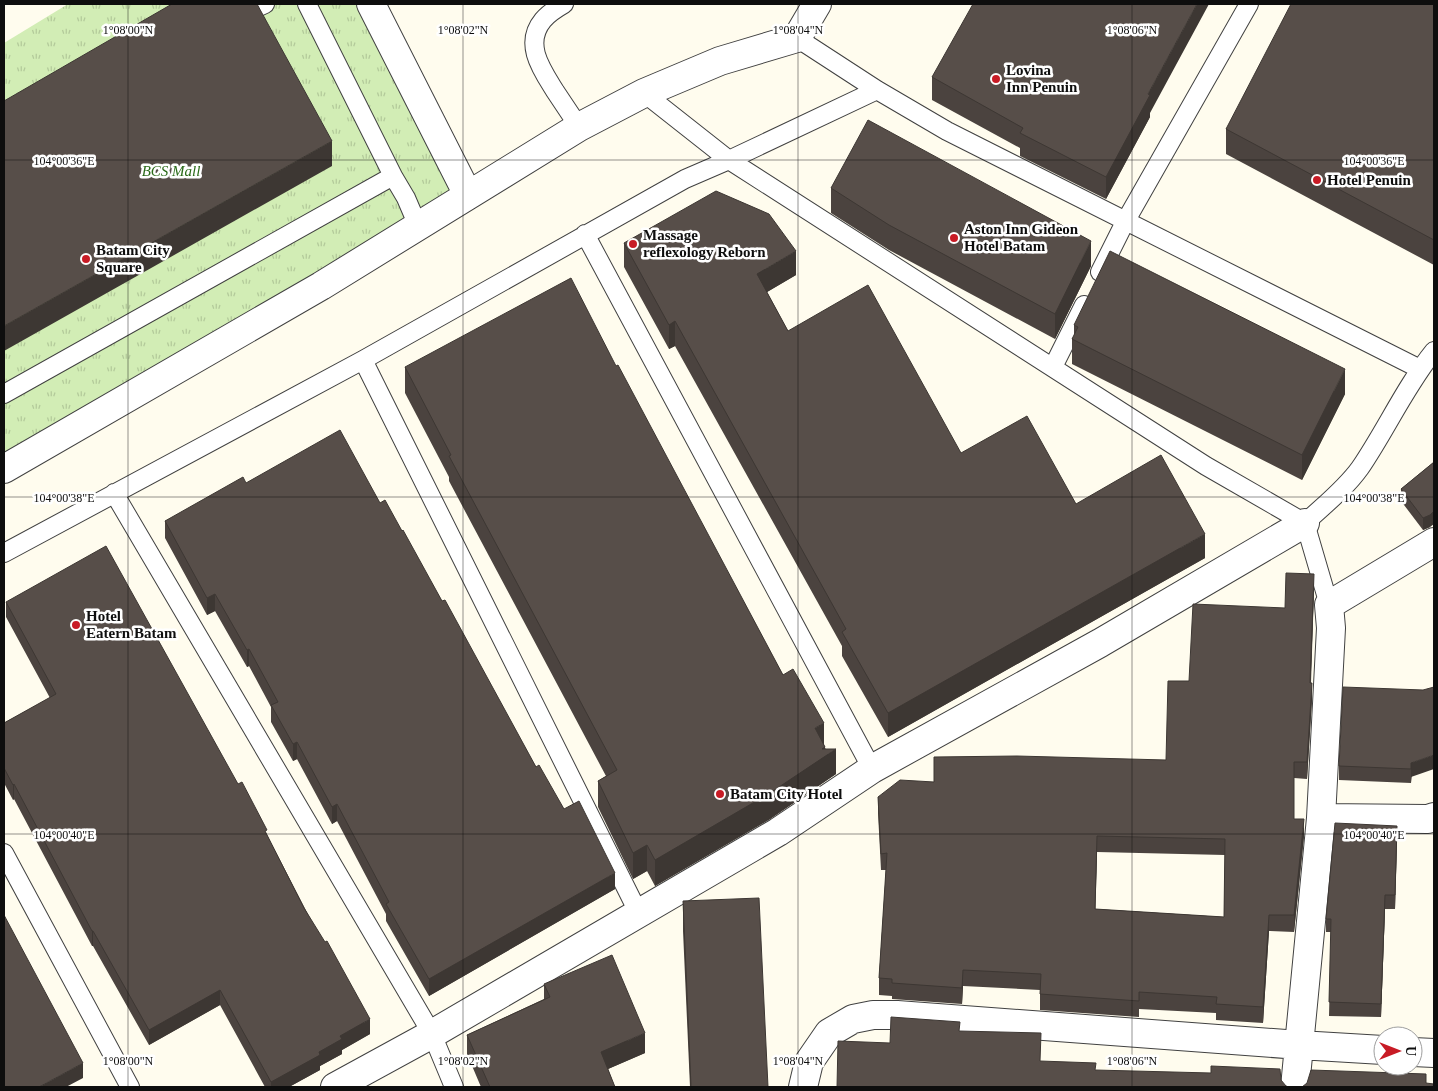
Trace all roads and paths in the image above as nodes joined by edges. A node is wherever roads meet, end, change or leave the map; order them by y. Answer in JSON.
{"nodes":[{"id":1,"x":265,"y":4,"type":"edge"},
{"id":2,"x":307,"y":4,"type":"edge"},
{"id":3,"x":371,"y":4,"type":"edge"},
{"id":4,"x":564,"y":4,"type":"edge"},
{"id":5,"x":817,"y":4,"type":"edge"},
{"id":6,"x":1249,"y":4,"type":"edge"},
{"id":7,"x":248,"y":12,"type":"edge"},
{"id":8,"x":797,"y":38,"type":"junction"},
{"id":9,"x":877,"y":90,"type":"junction"},
{"id":10,"x":644,"y":93,"type":"junction"},
{"id":11,"x":579,"y":127,"type":"junction"},
{"id":12,"x":729,"y":160,"type":"junction"},
{"id":13,"x":393,"y":176,"type":"junction"},
{"id":14,"x":468,"y":195,"type":"junction"},
{"id":15,"x":1125,"y":222,"type":"junction"},
{"id":16,"x":418,"y":226,"type":"junction"},
{"id":17,"x":585,"y":234,"type":"junction"},
{"id":18,"x":1434,"y":350,"type":"edge"},
{"id":19,"x":363,"y":360,"type":"junction"},
{"id":20,"x":1053,"y":367,"type":"junction"},
{"id":21,"x":1420,"y":369,"type":"junction"},
{"id":22,"x":4,"y":394,"type":"edge"},
{"id":23,"x":4,"y":469,"type":"edge"},
{"id":24,"x":114,"y":493,"type":"junction"},
{"id":25,"x":1305,"y":522,"type":"junction"},
{"id":26,"x":1434,"y":542,"type":"edge"},
{"id":27,"x":4,"y":554,"type":"edge"},
{"id":28,"x":1329,"y":605,"type":"junction"},
{"id":29,"x":872,"y":769,"type":"junction"},
{"id":30,"x":1434,"y":817,"type":"edge"},
{"id":31,"x":1321,"y":818,"type":"junction"},
{"id":32,"x":4,"y":853,"type":"edge"},
{"id":33,"x":639,"y":914,"type":"junction"},
{"id":34,"x":432,"y":1034,"type":"junction"},
{"id":35,"x":1299,"y":1045,"type":"junction"},
{"id":36,"x":1373,"y":1049,"type":"edge"},
{"id":37,"x":130,"y":1087,"type":"edge"},
{"id":38,"x":335,"y":1087,"type":"edge"},
{"id":39,"x":454,"y":1087,"type":"edge"},
{"id":40,"x":803,"y":1087,"type":"edge"},
{"id":41,"x":1295,"y":1087,"type":"edge"}],
"edges":[{"from":1,"to":7,"type":"lane"},
{"from":2,"to":13,"type":"lane"},
{"from":3,"to":14,"type":"street"},
{"from":4,"to":11,"type":"lane"},
{"from":5,"to":8,"type":"street"},
{"from":6,"to":15,"type":"lane"},
{"from":8,"to":9,"type":"lane"},
{"from":8,"to":10,"type":"street"},
{"from":9,"to":12,"type":"lane"},
{"from":9,"to":15,"type":"lane"},
{"from":10,"to":11,"type":"street"},
{"from":10,"to":12,"type":"lane"},
{"from":11,"to":14,"type":"street"},
{"from":12,"to":17,"type":"lane"},
{"from":12,"to":20,"type":"lane"},
{"from":13,"to":16,"type":"lane"},
{"from":13,"to":22,"type":"lane"},
{"from":14,"to":16,"type":"street"},
{"from":15,"to":20,"type":"lane"},
{"from":15,"to":21,"type":"lane"},
{"from":16,"to":23,"type":"street"},
{"from":17,"to":19,"type":"lane"},
{"from":17,"to":29,"type":"lane"},
{"from":18,"to":21,"type":"lane"},
{"from":19,"to":24,"type":"lane"},
{"from":19,"to":33,"type":"lane"},
{"from":20,"to":25,"type":"lane"},
{"from":21,"to":25,"type":"lane"},
{"from":24,"to":27,"type":"lane"},
{"from":24,"to":34,"type":"lane"},
{"from":25,"to":28,"type":"lane"},
{"from":25,"to":29,"type":"street"},
{"from":26,"to":28,"type":"street"},
{"from":28,"to":31,"type":"street"},
{"from":29,"to":33,"type":"street"},
{"from":30,"to":31,"type":"street"},
{"from":31,"to":35,"type":"street"},
{"from":32,"to":37,"type":"lane"},
{"from":33,"to":34,"type":"street"},
{"from":34,"to":38,"type":"street"},
{"from":34,"to":39,"type":"lane"},
{"from":35,"to":36,"type":"street"},
{"from":35,"to":40,"type":"street"},
{"from":35,"to":41,"type":"street"}]}
